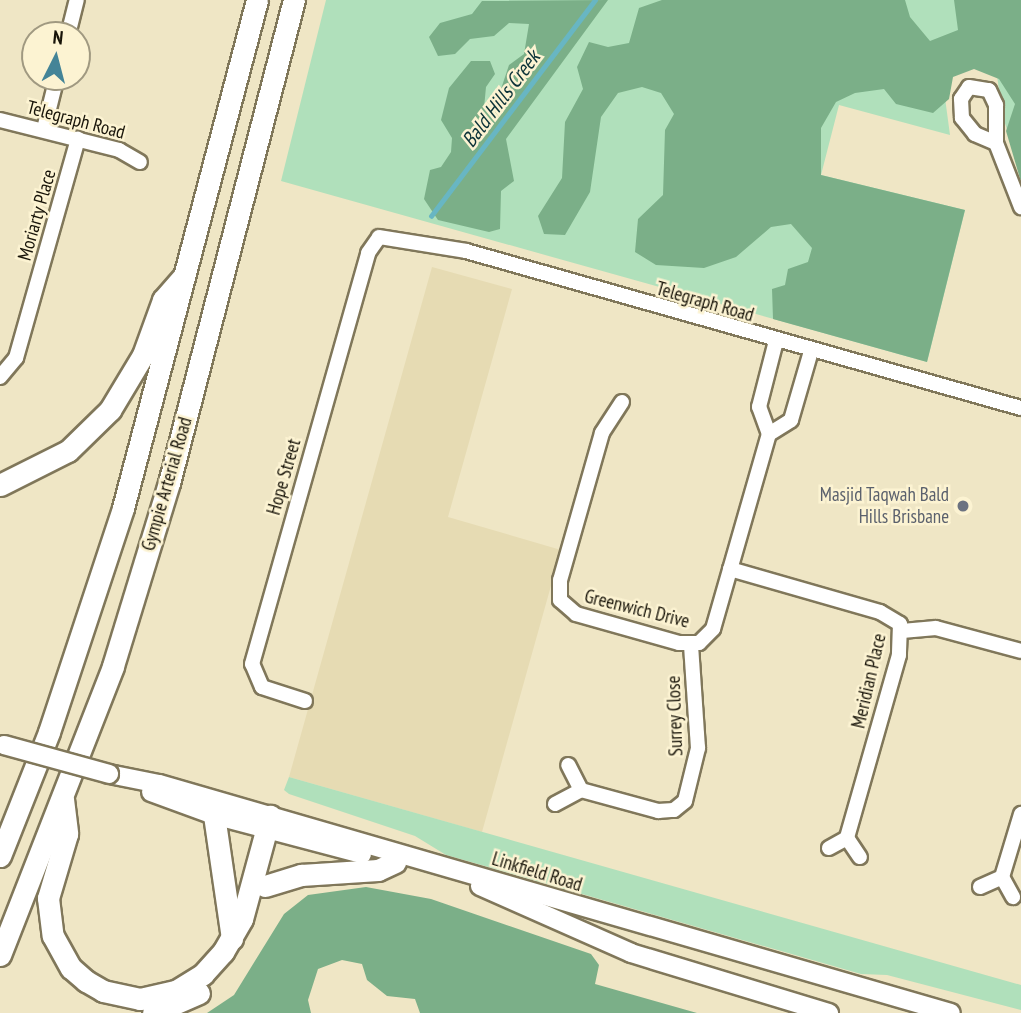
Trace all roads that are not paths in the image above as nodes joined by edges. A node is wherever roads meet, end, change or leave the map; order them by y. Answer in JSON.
{"nodes":[{"id":1,"x":77,"y":0,"type":"edge"},
{"id":2,"x":257,"y":0,"type":"edge"},
{"id":3,"x":294,"y":0,"type":"edge"},
{"id":4,"x":72,"y":21,"type":"edge"},
{"id":5,"x":53,"y":91,"type":"edge"},
{"id":6,"x":0,"y":120,"type":"edge"},
{"id":7,"x":44,"y":128,"type":"junction"},
{"id":8,"x":78,"y":139,"type":"junction"},
{"id":9,"x":996,"y":143,"type":"dead end"},
{"id":10,"x":140,"y":162,"type":"dead end"},
{"id":11,"x":1021,"y":206,"type":"edge"},
{"id":12,"x":379,"y":237,"type":"joint"},
{"id":13,"x":186,"y":274,"type":"junction"},
{"id":14,"x":776,"y":341,"type":"junction"},
{"id":15,"x":811,"y":351,"type":"junction"},
{"id":16,"x":0,"y":377,"type":"edge"},
{"id":17,"x":621,"y":402,"type":"dead end"},
{"id":18,"x":1021,"y":408,"type":"edge"},
{"id":19,"x":769,"y":434,"type":"junction"},
{"id":20,"x":0,"y":485,"type":"edge"},
{"id":21,"x":730,"y":569,"type":"junction"},
{"id":22,"x":902,"y":631,"type":"junction"},
{"id":23,"x":691,"y":644,"type":"junction"},
{"id":24,"x":1021,"y":651,"type":"edge"},
{"id":25,"x":305,"y":701,"type":"dead end"},
{"id":26,"x":1,"y":745,"type":"edge"},
{"id":27,"x":568,"y":765,"type":"dead end"},
{"id":28,"x":109,"y":775,"type":"junction"},
{"id":29,"x":580,"y":790,"type":"junction"},
{"id":30,"x":63,"y":797,"type":"junction"},
{"id":31,"x":555,"y":804,"type":"dead end"},
{"id":32,"x":1021,"y":814,"type":"edge"},
{"id":33,"x":214,"y":815,"type":"junction"},
{"id":34,"x":275,"y":825,"type":"junction"},
{"id":35,"x":847,"y":838,"type":"junction"},
{"id":36,"x":829,"y":848,"type":"dead end"},
{"id":37,"x":0,"y":856,"type":"edge"},
{"id":38,"x":860,"y":858,"type":"dead end"},
{"id":39,"x":395,"y":862,"type":"junction"},
{"id":40,"x":1002,"y":877,"type":"junction"},
{"id":41,"x":265,"y":886,"type":"junction"},
{"id":42,"x":980,"y":887,"type":"dead end"},
{"id":43,"x":1013,"y":897,"type":"dead end"},
{"id":44,"x":232,"y":939,"type":"junction"},
{"id":45,"x":0,"y":955,"type":"edge"},
{"id":46,"x":153,"y":1013,"type":"edge"},
{"id":47,"x":829,"y":1013,"type":"edge"},
{"id":48,"x":951,"y":1013,"type":"edge"}],
"edges":[{"from":1,"to":4,"type":"street"},
{"from":2,"to":13,"type":"highway","name":"Gympie Arterial Road"},
{"from":3,"to":30,"type":"highway","name":"Gympie Arterial Road"},
{"from":5,"to":7,"type":"street"},
{"from":6,"to":7,"type":"street","name":"Telegraph Road"},
{"from":7,"to":8,"type":"street","name":"Telegraph Road"},
{"from":8,"to":10,"type":"street","name":"Telegraph Road"},
{"from":8,"to":16,"type":"street","name":"Moriarty Place"},
{"from":9,"to":11,"type":"street"},
{"from":12,"to":14,"type":"street","name":"Telegraph Road"},
{"from":12,"to":25,"type":"street","name":"Hope Street"},
{"from":13,"to":20,"type":"highway"},
{"from":13,"to":37,"type":"highway","name":"Gympie Arterial Road"},
{"from":14,"to":15,"type":"street","name":"Telegraph Road"},
{"from":14,"to":19,"type":"street"},
{"from":15,"to":18,"type":"street","name":"Telegraph Road"},
{"from":15,"to":19,"type":"street","name":"Greenwich Drive"},
{"from":17,"to":23,"type":"street","name":"Greenwich Drive"},
{"from":19,"to":21,"type":"street","name":"Greenwich Drive"},
{"from":21,"to":22,"type":"street","name":"Meridian Place"},
{"from":21,"to":23,"type":"street","name":"Greenwich Drive"},
{"from":22,"to":24,"type":"street"},
{"from":22,"to":35,"type":"street","name":"Meridian Place"},
{"from":23,"to":29,"type":"street","name":"Surrey Close"},
{"from":26,"to":28,"type":"main road","name":"Linkfield Road","bridge":true},
{"from":27,"to":29,"type":"street"},
{"from":28,"to":33,"type":"main road","name":"Linkfield Road"},
{"from":28,"to":34,"type":"main road","name":"Linkfield Road"},
{"from":29,"to":31,"type":"street"},
{"from":30,"to":44,"type":"highway"},
{"from":30,"to":45,"type":"highway","name":"Gympie Arterial Road"},
{"from":32,"to":40,"type":"street"},
{"from":33,"to":34,"type":"main road","name":"Linkfield Road"},
{"from":33,"to":44,"type":"highway"},
{"from":34,"to":39,"type":"main road","name":"Linkfield Road"},
{"from":34,"to":41,"type":"highway"},
{"from":34,"to":44,"type":"highway"},
{"from":34,"to":48,"type":"main road","name":"Linkfield Road"},
{"from":35,"to":36,"type":"street"},
{"from":35,"to":38,"type":"street"},
{"from":39,"to":41,"type":"highway"},
{"from":39,"to":47,"type":"main road","name":"Linkfield Road"},
{"from":40,"to":42,"type":"street"},
{"from":40,"to":43,"type":"street"},
{"from":41,"to":46,"type":"highway"}]}
